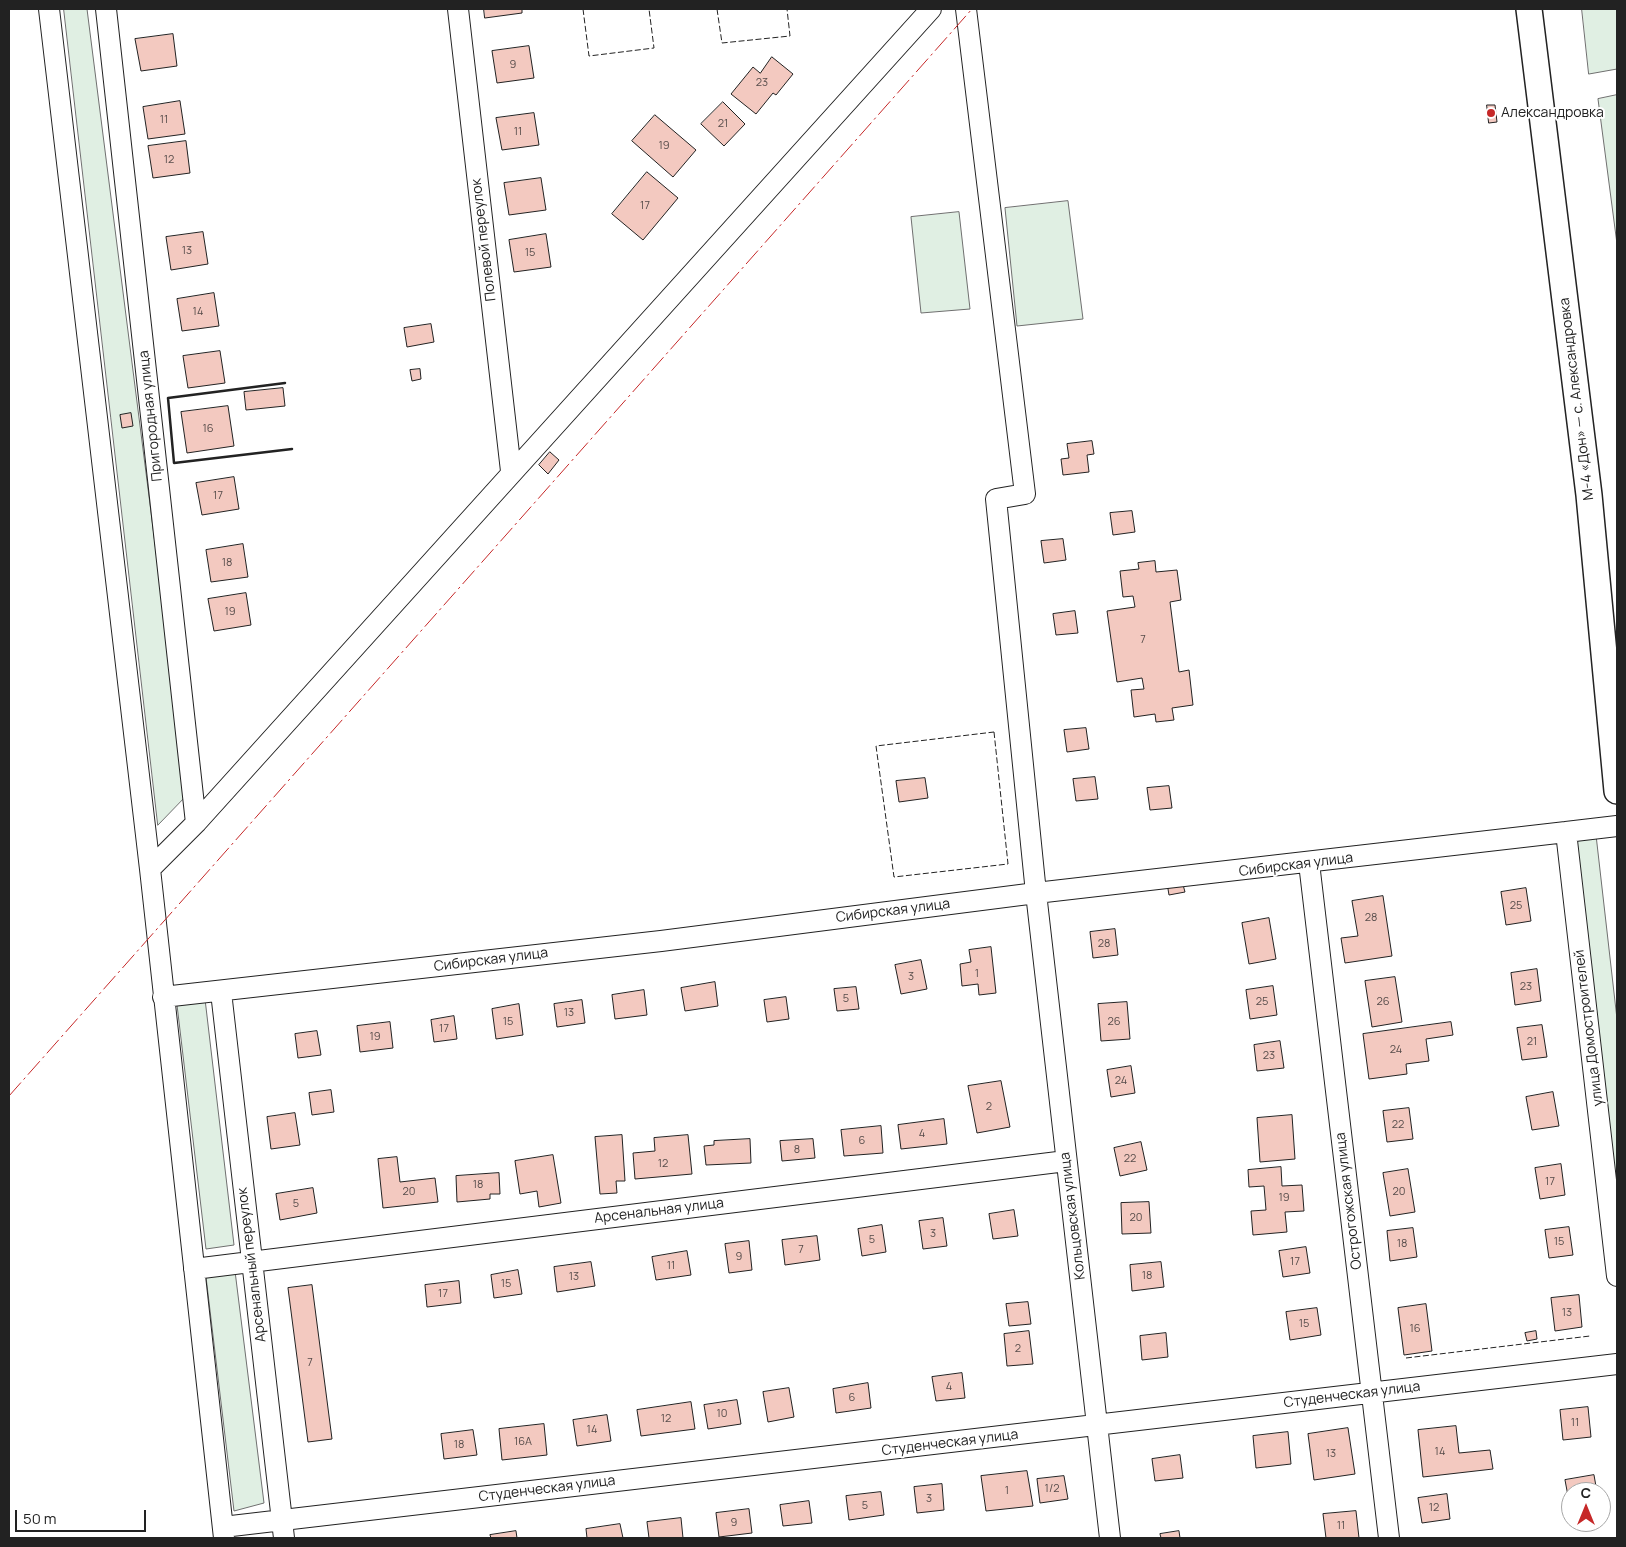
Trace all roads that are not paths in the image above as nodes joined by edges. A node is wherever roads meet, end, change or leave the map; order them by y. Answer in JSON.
{"nodes":[{"id":1,"x":49,"y":9,"type":"edge"},
{"id":2,"x":106,"y":9,"type":"edge"},
{"id":3,"x":458,"y":9,"type":"edge"},
{"id":4,"x":931,"y":9,"type":"edge"},
{"id":5,"x":966,"y":9,"type":"edge"},
{"id":6,"x":1529,"y":9,"type":"edge"},
{"id":7,"x":511,"y":471,"type":"junction"},
{"id":8,"x":1617,"y":791,"type":"edge"},
{"id":9,"x":196,"y":823,"type":"junction"},
{"id":10,"x":1617,"y":826,"type":"edge"},
{"id":11,"x":1566,"y":832,"type":"junction"},
{"id":12,"x":1309,"y":863,"type":"junction"},
{"id":13,"x":150,"y":869,"type":"junction"},
{"id":14,"x":1036,"y":893,"type":"junction"},
{"id":15,"x":221,"y":992,"type":"junction"},
{"id":16,"x":163,"y":996,"type":"junction"},
{"id":17,"x":1066,"y":1161,"type":"junction"},
{"id":18,"x":252,"y":1261,"type":"junction"},
{"id":19,"x":194,"y":1269,"type":"junction"},
{"id":20,"x":1617,"y":1276,"type":"edge"},
{"id":21,"x":1617,"y":1364,"type":"edge"},
{"id":22,"x":1372,"y":1393,"type":"junction"},
{"id":23,"x":1097,"y":1425,"type":"junction"},
{"id":24,"x":283,"y":1529,"type":"edge"},
{"id":25,"x":224,"y":1532,"type":"edge"},
{"id":26,"x":1110,"y":1538,"type":"edge"},
{"id":27,"x":1389,"y":1538,"type":"edge"}],
"edges":[{"from":1,"to":13,"type":"street"},
{"from":2,"to":9,"type":"street","name":"Пригородная улица"},
{"from":3,"to":7,"type":"street","name":"Полевой переулок"},
{"from":4,"to":7,"type":"street"},
{"from":5,"to":14,"type":"street","name":"Кольцовская улица"},
{"from":6,"to":8,"type":"main road","name":"М-4 «Дон» — с. Александровка"},
{"from":7,"to":9,"type":"street"},
{"from":9,"to":13,"type":"street"},
{"from":10,"to":11,"type":"street"},
{"from":11,"to":12,"type":"street","name":"Сибирская улица"},
{"from":11,"to":20,"type":"street","name":"улица Домостроителей"},
{"from":12,"to":14,"type":"street","name":"Сибирская улица"},
{"from":12,"to":22,"type":"street","name":"Острогожская улица"},
{"from":13,"to":16,"type":"street"},
{"from":14,"to":15,"type":"street","name":"Сибирская улица"},
{"from":14,"to":17,"type":"street","name":"Кольцовская улица"},
{"from":15,"to":16,"type":"street","name":"Сибирская улица"},
{"from":15,"to":18,"type":"street","name":"Арсенальный переулок"},
{"from":16,"to":19,"type":"street"},
{"from":17,"to":18,"type":"street","name":"Арсенальная улица"},
{"from":17,"to":23,"type":"street","name":"Кольцовская улица"},
{"from":18,"to":19,"type":"street","name":"Арсенальная улица"},
{"from":18,"to":24,"type":"street","name":"Арсенальный переулок"},
{"from":19,"to":25,"type":"street"},
{"from":21,"to":22,"type":"street","name":"Студенческая улица"},
{"from":22,"to":23,"type":"street","name":"Студенческая улица"},
{"from":22,"to":27,"type":"street","name":"Острогожская улица"},
{"from":23,"to":24,"type":"street","name":"Студенческая улица"},
{"from":23,"to":26,"type":"street","name":"Кольцовская улица"},
{"from":24,"to":25,"type":"street","name":"Студенческая улица"}]}
